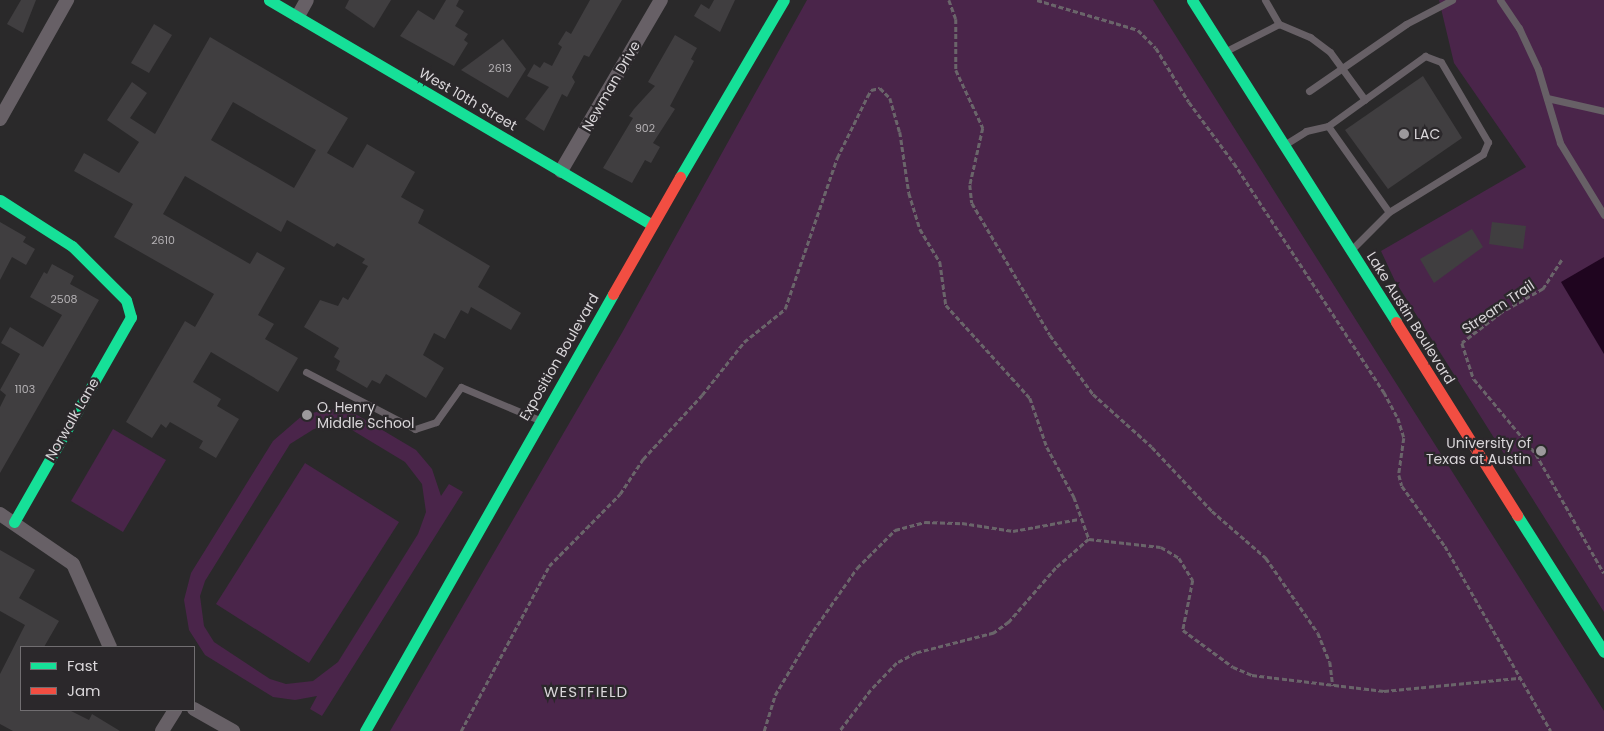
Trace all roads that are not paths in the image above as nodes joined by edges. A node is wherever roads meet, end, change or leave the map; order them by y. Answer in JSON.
{"nodes":[{"id":1,"x":67,"y":0,"type":"edge"},
{"id":2,"x":270,"y":0,"type":"edge"},
{"id":3,"x":307,"y":0,"type":"edge"},
{"id":4,"x":662,"y":0,"type":"edge"},
{"id":5,"x":784,"y":0,"type":"edge"},
{"id":6,"x":1192,"y":0,"type":"edge"},
{"id":7,"x":1265,"y":0,"type":"edge"},
{"id":8,"x":1452,"y":0,"type":"edge"},
{"id":9,"x":1500,"y":0,"type":"edge"},
{"id":10,"x":298,"y":16,"type":"junction"},
{"id":11,"x":1279,"y":24,"type":"junction"},
{"id":12,"x":1224,"y":51,"type":"junction"},
{"id":13,"x":1343,"y":68,"type":"junction"},
{"id":14,"x":1309,"y":91,"type":"dead end"},
{"id":15,"x":1547,"y":98,"type":"junction"},
{"id":16,"x":1365,"y":100,"type":"junction"},
{"id":17,"x":1604,"y":111,"type":"edge"},
{"id":18,"x":0,"y":119,"type":"edge"},
{"id":19,"x":1328,"y":126,"type":"junction"},
{"id":20,"x":1284,"y":145,"type":"junction"},
{"id":21,"x":561,"y":172,"type":"junction"},
{"id":22,"x":0,"y":200,"type":"edge"},
{"id":23,"x":1390,"y":212,"type":"junction"},
{"id":24,"x":1604,"y":215,"type":"edge"},
{"id":25,"x":652,"y":225,"type":"junction"},
{"id":26,"x":1350,"y":251,"type":"junction"},
{"id":27,"x":306,"y":372,"type":"dead end"},
{"id":28,"x":539,"y":420,"type":"junction"},
{"id":29,"x":0,"y":514,"type":"edge"},
{"id":30,"x":14,"y":522,"type":"junction"},
{"id":31,"x":110,"y":646,"type":"edge"},
{"id":32,"x":1604,"y":652,"type":"edge"},
{"id":33,"x":174,"y":711,"type":"edge"},
{"id":34,"x":195,"y":711,"type":"edge"},
{"id":35,"x":162,"y":731,"type":"edge"},
{"id":36,"x":233,"y":731,"type":"edge"},
{"id":37,"x":365,"y":731,"type":"edge"}],
"edges":[{"from":1,"to":18,"type":"street"},
{"from":2,"to":10,"type":"street","name":"West 10th Street"},
{"from":3,"to":10,"type":"street"},
{"from":4,"to":21,"type":"street","name":"Newman Drive"},
{"from":5,"to":25,"type":"street","name":"Exposition Boulevard"},
{"from":6,"to":12,"type":"street","name":"Lake Austin Boulevard"},
{"from":7,"to":11,"type":"lane"},
{"from":8,"to":13,"type":"lane"},
{"from":9,"to":15,"type":"lane"},
{"from":10,"to":21,"type":"street","name":"West 10th Street"},
{"from":11,"to":12,"type":"lane"},
{"from":11,"to":13,"type":"lane"},
{"from":12,"to":20,"type":"street","name":"Lake Austin Boulevard"},
{"from":13,"to":14,"type":"lane"},
{"from":13,"to":16,"type":"lane"},
{"from":15,"to":17,"type":"lane"},
{"from":15,"to":24,"type":"lane"},
{"from":16,"to":19,"type":"lane"},
{"from":16,"to":23,"type":"lane"},
{"from":19,"to":20,"type":"lane"},
{"from":19,"to":23,"type":"lane"},
{"from":20,"to":26,"type":"street","name":"Lake Austin Boulevard"},
{"from":21,"to":25,"type":"street","name":"West 10th Street"},
{"from":22,"to":30,"type":"street","name":"Norwalk Lane"},
{"from":23,"to":26,"type":"lane"},
{"from":25,"to":28,"type":"street","name":"Exposition Boulevard"},
{"from":26,"to":32,"type":"street","name":"Lake Austin Boulevard"},
{"from":27,"to":28,"type":"lane"},
{"from":28,"to":37,"type":"street","name":"Exposition Boulevard"},
{"from":29,"to":30,"type":"street"},
{"from":30,"to":31,"type":"street"},
{"from":33,"to":35,"type":"street"},
{"from":34,"to":36,"type":"street"}]}
